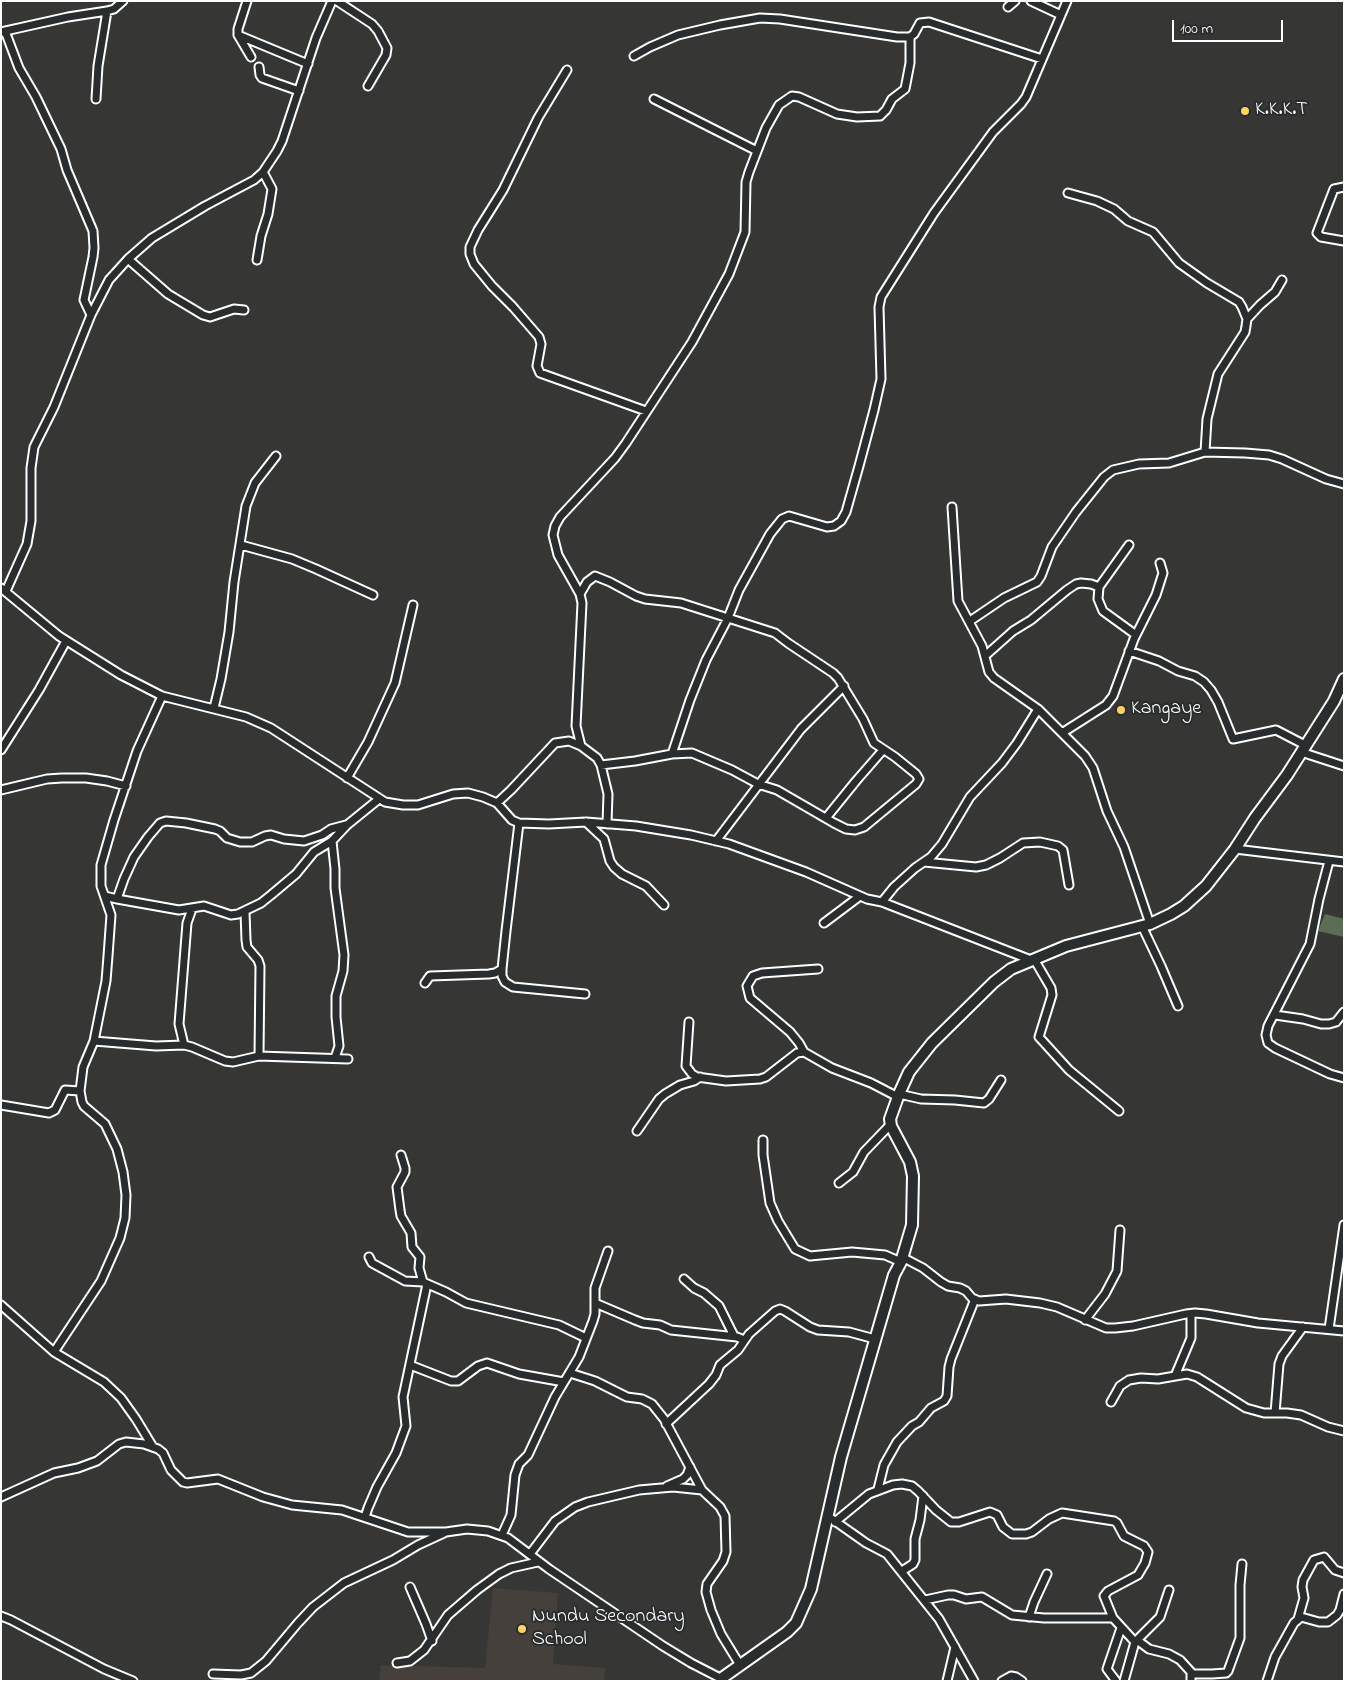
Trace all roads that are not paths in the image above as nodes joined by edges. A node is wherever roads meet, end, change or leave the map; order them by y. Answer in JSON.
{"nodes":[{"id":1,"x":123,"y":1,"type":"edge"},
{"id":2,"x":247,"y":1,"type":"edge"},
{"id":3,"x":332,"y":1,"type":"edge"},
{"id":4,"x":336,"y":1,"type":"edge"},
{"id":5,"x":1015,"y":1,"type":"edge"},
{"id":6,"x":1031,"y":1,"type":"edge"},
{"id":7,"x":1067,"y":1,"type":"edge"},
{"id":8,"x":1008,"y":7,"type":"dead end"},
{"id":9,"x":107,"y":11,"type":"junction"},
{"id":10,"x":1061,"y":15,"type":"junction"},
{"id":11,"x":3,"y":32,"type":"edge"},
{"id":12,"x":238,"y":34,"type":"junction"},
{"id":13,"x":910,"y":37,"type":"junction"},
{"id":14,"x":634,"y":56,"type":"dead end"},
{"id":15,"x":251,"y":57,"type":"dead end"},
{"id":16,"x":1042,"y":59,"type":"junction"},
{"id":17,"x":308,"y":64,"type":"junction"},
{"id":18,"x":259,"y":68,"type":"dead end"},
{"id":19,"x":566,"y":70,"type":"dead end"},
{"id":20,"x":368,"y":86,"type":"dead end"},
{"id":21,"x":299,"y":91,"type":"junction"},
{"id":22,"x":96,"y":99,"type":"dead end"},
{"id":23,"x":654,"y":99,"type":"dead end"},
{"id":24,"x":757,"y":151,"type":"junction"},
{"id":25,"x":263,"y":172,"type":"junction"},
{"id":26,"x":1344,"y":187,"type":"edge"},
{"id":27,"x":1068,"y":193,"type":"dead end"},
{"id":28,"x":1344,"y":241,"type":"edge"},
{"id":29,"x":128,"y":258,"type":"junction"},
{"id":30,"x":257,"y":260,"type":"dead end"},
{"id":31,"x":1282,"y":280,"type":"dead end"},
{"id":32,"x":244,"y":310,"type":"dead end"},
{"id":33,"x":91,"y":315,"type":"junction"},
{"id":34,"x":1247,"y":319,"type":"junction"},
{"id":35,"x":646,"y":411,"type":"junction"},
{"id":36,"x":1205,"y":452,"type":"junction"},
{"id":37,"x":276,"y":456,"type":"dead end"},
{"id":38,"x":1344,"y":484,"type":"edge"},
{"id":39,"x":952,"y":507,"type":"dead end"},
{"id":40,"x":241,"y":545,"type":"junction"},
{"id":41,"x":1129,"y":545,"type":"dead end"},
{"id":42,"x":1160,"y":563,"type":"dead end"},
{"id":43,"x":1099,"y":588,"type":"junction"},
{"id":44,"x":3,"y":591,"type":"edge"},
{"id":45,"x":580,"y":594,"type":"junction"},
{"id":46,"x":373,"y":595,"type":"dead end"},
{"id":47,"x":413,"y":605,"type":"dead end"},
{"id":48,"x":728,"y":618,"type":"junction"},
{"id":49,"x":970,"y":621,"type":"junction"},
{"id":50,"x":1136,"y":635,"type":"junction"},
{"id":51,"x":66,"y":641,"type":"junction"},
{"id":52,"x":1129,"y":651,"type":"junction"},
{"id":53,"x":985,"y":656,"type":"junction"},
{"id":54,"x":1344,"y":679,"type":"edge"},
{"id":55,"x":844,"y":686,"type":"junction"},
{"id":56,"x":162,"y":696,"type":"junction"},
{"id":57,"x":214,"y":708,"type":"junction"},
{"id":58,"x":1038,"y":709,"type":"junction"},
{"id":59,"x":1062,"y":733,"type":"junction"},
{"id":60,"x":580,"y":746,"type":"junction"},
{"id":61,"x":1303,"y":749,"type":"junction"},
{"id":62,"x":1,"y":750,"type":"edge"},
{"id":63,"x":883,"y":750,"type":"junction"},
{"id":64,"x":672,"y":754,"type":"junction"},
{"id":65,"x":601,"y":765,"type":"junction"},
{"id":66,"x":1344,"y":766,"type":"edge"},
{"id":67,"x":347,"y":778,"type":"junction"},
{"id":68,"x":758,"y":784,"type":"junction"},
{"id":69,"x":126,"y":786,"type":"junction"},
{"id":70,"x":1,"y":790,"type":"edge"},
{"id":71,"x":379,"y":799,"type":"junction"},
{"id":72,"x":497,"y":803,"type":"junction"},
{"id":73,"x":826,"y":818,"type":"junction"},
{"id":74,"x":586,"y":822,"type":"junction"},
{"id":75,"x":519,"y":823,"type":"junction"},
{"id":76,"x":607,"y":824,"type":"junction"},
{"id":77,"x":347,"y":825,"type":"junction"},
{"id":78,"x":716,"y":840,"type":"junction"},
{"id":79,"x":332,"y":842,"type":"junction"},
{"id":80,"x":1235,"y":849,"type":"junction"},
{"id":81,"x":1329,"y":861,"type":"junction"},
{"id":82,"x":924,"y":862,"type":"junction"},
{"id":83,"x":1344,"y":862,"type":"edge"},
{"id":84,"x":1068,"y":885,"type":"dead end"},
{"id":85,"x":105,"y":896,"type":"junction"},
{"id":86,"x":860,"y":896,"type":"junction"},
{"id":87,"x":117,"y":899,"type":"junction"},
{"id":88,"x":882,"y":902,"type":"junction"},
{"id":89,"x":664,"y":905,"type":"dead end"},
{"id":90,"x":192,"y":909,"type":"junction"},
{"id":91,"x":179,"y":910,"type":"junction"},
{"id":92,"x":245,"y":912,"type":"junction"},
{"id":93,"x":187,"y":923,"type":"junction"},
{"id":94,"x":824,"y":923,"type":"dead end"},
{"id":95,"x":1146,"y":925,"type":"junction"},
{"id":96,"x":1032,"y":959,"type":"junction"},
{"id":97,"x":502,"y":969,"type":"junction"},
{"id":98,"x":818,"y":969,"type":"dead end"},
{"id":99,"x":425,"y":983,"type":"dead end"},
{"id":100,"x":585,"y":994,"type":"dead end"},
{"id":101,"x":1178,"y":1006,"type":"dead end"},
{"id":102,"x":1344,"y":1012,"type":"edge"},
{"id":103,"x":1274,"y":1015,"type":"junction"},
{"id":104,"x":689,"y":1022,"type":"dead end"},
{"id":105,"x":94,"y":1040,"type":"junction"},
{"id":106,"x":184,"y":1045,"type":"junction"},
{"id":107,"x":804,"y":1052,"type":"junction"},
{"id":108,"x":259,"y":1056,"type":"junction"},
{"id":109,"x":336,"y":1058,"type":"junction"},
{"id":110,"x":348,"y":1059,"type":"dead end"},
{"id":111,"x":700,"y":1077,"type":"junction"},
{"id":112,"x":1344,"y":1078,"type":"edge"},
{"id":113,"x":1001,"y":1080,"type":"dead end"},
{"id":114,"x":80,"y":1091,"type":"junction"},
{"id":115,"x":898,"y":1096,"type":"junction"},
{"id":116,"x":1,"y":1105,"type":"edge"},
{"id":117,"x":1119,"y":1111,"type":"dead end"},
{"id":118,"x":891,"y":1124,"type":"junction"},
{"id":119,"x":637,"y":1131,"type":"dead end"},
{"id":120,"x":763,"y":1140,"type":"dead end"},
{"id":121,"x":401,"y":1154,"type":"dead end"},
{"id":122,"x":839,"y":1183,"type":"dead end"},
{"id":123,"x":1344,"y":1225,"type":"edge"},
{"id":124,"x":1120,"y":1230,"type":"dead end"},
{"id":125,"x":608,"y":1251,"type":"dead end"},
{"id":126,"x":368,"y":1257,"type":"dead end"},
{"id":127,"x":902,"y":1260,"type":"junction"},
{"id":128,"x":684,"y":1279,"type":"dead end"},
{"id":129,"x":425,"y":1283,"type":"junction"},
{"id":130,"x":975,"y":1299,"type":"junction"},
{"id":131,"x":595,"y":1303,"type":"junction"},
{"id":132,"x":1,"y":1305,"type":"edge"},
{"id":133,"x":1190,"y":1314,"type":"junction"},
{"id":134,"x":1085,"y":1320,"type":"junction"},
{"id":135,"x":1303,"y":1327,"type":"junction"},
{"id":136,"x":1329,"y":1329,"type":"junction"},
{"id":137,"x":1344,"y":1331,"type":"edge"},
{"id":138,"x":734,"y":1336,"type":"junction"},
{"id":139,"x":586,"y":1338,"type":"junction"},
{"id":140,"x":875,"y":1339,"type":"junction"},
{"id":141,"x":744,"y":1340,"type":"junction"},
{"id":142,"x":54,"y":1352,"type":"junction"},
{"id":143,"x":410,"y":1365,"type":"junction"},
{"id":144,"x":570,"y":1373,"type":"junction"},
{"id":145,"x":1174,"y":1376,"type":"junction"},
{"id":146,"x":564,"y":1382,"type":"junction"},
{"id":147,"x":1110,"y":1402,"type":"dead end"},
{"id":148,"x":1275,"y":1413,"type":"junction"},
{"id":149,"x":666,"y":1424,"type":"junction"},
{"id":150,"x":1344,"y":1431,"type":"edge"},
{"id":151,"x":153,"y":1447,"type":"junction"},
{"id":152,"x":690,"y":1468,"type":"junction"},
{"id":153,"x":665,"y":1488,"type":"junction"},
{"id":154,"x":878,"y":1489,"type":"junction"},
{"id":155,"x":702,"y":1490,"type":"junction"},
{"id":156,"x":923,"y":1496,"type":"junction"},
{"id":157,"x":1,"y":1497,"type":"edge"},
{"id":158,"x":366,"y":1517,"type":"junction"},
{"id":159,"x":832,"y":1519,"type":"junction"},
{"id":160,"x":446,"y":1532,"type":"junction"},
{"id":161,"x":502,"y":1535,"type":"junction"},
{"id":162,"x":530,"y":1554,"type":"junction"},
{"id":163,"x":538,"y":1562,"type":"junction"},
{"id":164,"x":1242,"y":1564,"type":"dead end"},
{"id":165,"x":902,"y":1571,"type":"junction"},
{"id":166,"x":1344,"y":1573,"type":"edge"},
{"id":167,"x":1047,"y":1574,"type":"dead end"},
{"id":168,"x":410,"y":1587,"type":"dead end"},
{"id":169,"x":1169,"y":1590,"type":"dead end"},
{"id":170,"x":1344,"y":1594,"type":"edge"},
{"id":171,"x":925,"y":1600,"type":"junction"},
{"id":172,"x":1,"y":1616,"type":"edge"},
{"id":173,"x":1029,"y":1617,"type":"junction"},
{"id":174,"x":1113,"y":1618,"type":"junction"},
{"id":175,"x":1298,"y":1619,"type":"junction"},
{"id":176,"x":1121,"y":1628,"type":"junction"},
{"id":177,"x":432,"y":1641,"type":"junction"},
{"id":178,"x":1136,"y":1641,"type":"junction"},
{"id":179,"x":955,"y":1647,"type":"junction"},
{"id":180,"x":397,"y":1663,"type":"dead end"},
{"id":181,"x":740,"y":1664,"type":"junction"},
{"id":182,"x":213,"y":1674,"type":"dead end"},
{"id":183,"x":1191,"y":1678,"type":"edge"},
{"id":184,"x":724,"y":1680,"type":"edge"},
{"id":185,"x":133,"y":1681,"type":"edge"},
{"id":186,"x":947,"y":1681,"type":"edge"},
{"id":187,"x":974,"y":1681,"type":"edge"},
{"id":188,"x":1002,"y":1681,"type":"edge"},
{"id":189,"x":1022,"y":1681,"type":"edge"},
{"id":190,"x":1116,"y":1681,"type":"edge"},
{"id":191,"x":1124,"y":1681,"type":"edge"},
{"id":192,"x":1267,"y":1681,"type":"edge"}],
"edges":[{"from":1,"to":9,"type":"street"},
{"from":2,"to":12,"type":"street"},
{"from":3,"to":17,"type":"street"},
{"from":4,"to":20,"type":"street"},
{"from":5,"to":8,"type":"street"},
{"from":6,"to":10,"type":"street"},
{"from":7,"to":10,"type":"street"},
{"from":9,"to":11,"type":"street"},
{"from":9,"to":22,"type":"street"},
{"from":10,"to":16,"type":"street"},
{"from":11,"to":33,"type":"street"},
{"from":12,"to":15,"type":"street"},
{"from":12,"to":17,"type":"street"},
{"from":13,"to":14,"type":"street"},
{"from":13,"to":16,"type":"street"},
{"from":13,"to":24,"type":"street"},
{"from":16,"to":48,"type":"street"},
{"from":17,"to":21,"type":"street"},
{"from":18,"to":21,"type":"street"},
{"from":19,"to":35,"type":"street"},
{"from":21,"to":25,"type":"street"},
{"from":23,"to":24,"type":"street"},
{"from":24,"to":35,"type":"street"},
{"from":25,"to":29,"type":"street"},
{"from":25,"to":30,"type":"street"},
{"from":26,"to":28,"type":"street"},
{"from":27,"to":34,"type":"street"},
{"from":29,"to":32,"type":"street"},
{"from":29,"to":33,"type":"street"},
{"from":31,"to":34,"type":"street"},
{"from":33,"to":44,"type":"street"},
{"from":34,"to":36,"type":"street"},
{"from":35,"to":45,"type":"street"},
{"from":36,"to":38,"type":"street"},
{"from":36,"to":49,"type":"street"},
{"from":37,"to":40,"type":"street"},
{"from":39,"to":49,"type":"street"},
{"from":40,"to":46,"type":"street"},
{"from":40,"to":57,"type":"street"},
{"from":41,"to":43,"type":"street"},
{"from":42,"to":50,"type":"street"},
{"from":43,"to":50,"type":"street"},
{"from":43,"to":53,"type":"street"},
{"from":44,"to":51,"type":"street"},
{"from":45,"to":48,"type":"street"},
{"from":45,"to":60,"type":"street"},
{"from":47,"to":67,"type":"street"},
{"from":48,"to":55,"type":"street"},
{"from":48,"to":64,"type":"street"},
{"from":49,"to":53,"type":"street"},
{"from":50,"to":52,"type":"street"},
{"from":51,"to":56,"type":"street"},
{"from":51,"to":62,"type":"street"},
{"from":52,"to":59,"type":"street"},
{"from":52,"to":61,"type":"street"},
{"from":53,"to":58,"type":"street"},
{"from":54,"to":61,"type":"street"},
{"from":55,"to":63,"type":"street"},
{"from":55,"to":68,"type":"street"},
{"from":56,"to":57,"type":"street"},
{"from":56,"to":69,"type":"street"},
{"from":57,"to":67,"type":"street"},
{"from":58,"to":59,"type":"street"},
{"from":58,"to":82,"type":"street"},
{"from":59,"to":95,"type":"street"},
{"from":60,"to":65,"type":"street"},
{"from":60,"to":72,"type":"street"},
{"from":61,"to":66,"type":"street"},
{"from":61,"to":80,"type":"street"},
{"from":63,"to":73,"type":"street"},
{"from":63,"to":73,"type":"street"},
{"from":64,"to":65,"type":"street"},
{"from":64,"to":68,"type":"street"},
{"from":65,"to":76,"type":"street"},
{"from":67,"to":71,"type":"street"},
{"from":68,"to":73,"type":"street"},
{"from":68,"to":78,"type":"street"},
{"from":69,"to":70,"type":"street"},
{"from":69,"to":85,"type":"street"},
{"from":71,"to":72,"type":"street"},
{"from":71,"to":77,"type":"street"},
{"from":72,"to":75,"type":"street"},
{"from":74,"to":75,"type":"street"},
{"from":74,"to":76,"type":"street"},
{"from":74,"to":89,"type":"street"},
{"from":75,"to":97,"type":"street"},
{"from":76,"to":78,"type":"street"},
{"from":77,"to":79,"type":"street"},
{"from":77,"to":87,"type":"street"},
{"from":78,"to":86,"type":"street"},
{"from":79,"to":92,"type":"street"},
{"from":79,"to":109,"type":"street"},
{"from":80,"to":81,"type":"street"},
{"from":80,"to":95,"type":"street"},
{"from":81,"to":83,"type":"street"},
{"from":81,"to":103,"type":"street"},
{"from":82,"to":84,"type":"street"},
{"from":82,"to":88,"type":"street"},
{"from":85,"to":87,"type":"street"},
{"from":85,"to":105,"type":"street"},
{"from":86,"to":88,"type":"street"},
{"from":86,"to":94,"type":"street"},
{"from":87,"to":91,"type":"street"},
{"from":88,"to":96,"type":"street"},
{"from":90,"to":91,"type":"street"},
{"from":90,"to":92,"type":"street"},
{"from":90,"to":93,"type":"street"},
{"from":91,"to":93,"type":"street"},
{"from":92,"to":108,"type":"street"},
{"from":93,"to":106,"type":"street"},
{"from":95,"to":96,"type":"street"},
{"from":95,"to":101,"type":"street"},
{"from":96,"to":115,"type":"street"},
{"from":96,"to":117,"type":"street"},
{"from":97,"to":99,"type":"street"},
{"from":97,"to":100,"type":"street"},
{"from":98,"to":107,"type":"street"},
{"from":102,"to":103,"type":"street"},
{"from":103,"to":112,"type":"street"},
{"from":104,"to":111,"type":"street"},
{"from":105,"to":106,"type":"street"},
{"from":105,"to":114,"type":"street"},
{"from":106,"to":108,"type":"street"},
{"from":107,"to":111,"type":"street"},
{"from":107,"to":115,"type":"street"},
{"from":108,"to":109,"type":"street"},
{"from":109,"to":110,"type":"street"},
{"from":111,"to":119,"type":"street"},
{"from":113,"to":115,"type":"street"},
{"from":114,"to":116,"type":"street"},
{"from":114,"to":142,"type":"street"},
{"from":115,"to":118,"type":"street"},
{"from":118,"to":122,"type":"street"},
{"from":118,"to":127,"type":"street"},
{"from":120,"to":127,"type":"street"},
{"from":121,"to":129,"type":"street"},
{"from":123,"to":136,"type":"street"},
{"from":124,"to":134,"type":"street"},
{"from":125,"to":131,"type":"street"},
{"from":126,"to":129,"type":"street"},
{"from":127,"to":130,"type":"street"},
{"from":127,"to":140,"type":"street"},
{"from":128,"to":138,"type":"street"},
{"from":129,"to":139,"type":"street"},
{"from":129,"to":143,"type":"street"},
{"from":130,"to":134,"type":"street"},
{"from":130,"to":154,"type":"street"},
{"from":131,"to":138,"type":"street"},
{"from":131,"to":139,"type":"street"},
{"from":132,"to":142,"type":"street"},
{"from":133,"to":134,"type":"street"},
{"from":133,"to":135,"type":"street"},
{"from":133,"to":145,"type":"street"},
{"from":135,"to":136,"type":"street"},
{"from":135,"to":148,"type":"street"},
{"from":136,"to":137,"type":"street"},
{"from":138,"to":141,"type":"street"},
{"from":139,"to":144,"type":"street"},
{"from":140,"to":141,"type":"street"},
{"from":140,"to":159,"type":"street"},
{"from":141,"to":149,"type":"street"},
{"from":142,"to":151,"type":"street"},
{"from":143,"to":146,"type":"street"},
{"from":143,"to":158,"type":"street"},
{"from":144,"to":146,"type":"street"},
{"from":144,"to":149,"type":"street"},
{"from":145,"to":147,"type":"street"},
{"from":145,"to":148,"type":"street"},
{"from":146,"to":161,"type":"street"},
{"from":148,"to":150,"type":"street"},
{"from":149,"to":152,"type":"street"},
{"from":151,"to":157,"type":"street"},
{"from":151,"to":158,"type":"street"},
{"from":152,"to":153,"type":"street"},
{"from":152,"to":155,"type":"street"},
{"from":153,"to":155,"type":"street"},
{"from":153,"to":162,"type":"street"},
{"from":154,"to":156,"type":"street"},
{"from":154,"to":159,"type":"street"},
{"from":155,"to":181,"type":"street"},
{"from":156,"to":165,"type":"street"},
{"from":156,"to":174,"type":"street"},
{"from":158,"to":160,"type":"street"},
{"from":159,"to":165,"type":"street"},
{"from":159,"to":181,"type":"street"},
{"from":160,"to":161,"type":"street"},
{"from":160,"to":182,"type":"street"},
{"from":161,"to":162,"type":"street"},
{"from":162,"to":163,"type":"street"},
{"from":163,"to":177,"type":"street"},
{"from":163,"to":184,"type":"street"},
{"from":164,"to":183,"type":"street"},
{"from":165,"to":171,"type":"street"},
{"from":166,"to":175,"type":"street"},
{"from":167,"to":173,"type":"street"},
{"from":168,"to":177,"type":"street"},
{"from":169,"to":178,"type":"street"},
{"from":170,"to":175,"type":"street"},
{"from":171,"to":173,"type":"street"},
{"from":171,"to":179,"type":"street"},
{"from":172,"to":185,"type":"street"},
{"from":173,"to":174,"type":"street"},
{"from":174,"to":176,"type":"street"},
{"from":175,"to":192,"type":"street"},
{"from":176,"to":178,"type":"street"},
{"from":176,"to":190,"type":"street"},
{"from":177,"to":180,"type":"street"},
{"from":178,"to":183,"type":"street"},
{"from":178,"to":191,"type":"street"},
{"from":179,"to":186,"type":"street"},
{"from":179,"to":187,"type":"street"},
{"from":181,"to":184,"type":"street"},
{"from":188,"to":189,"type":"street"}]}
